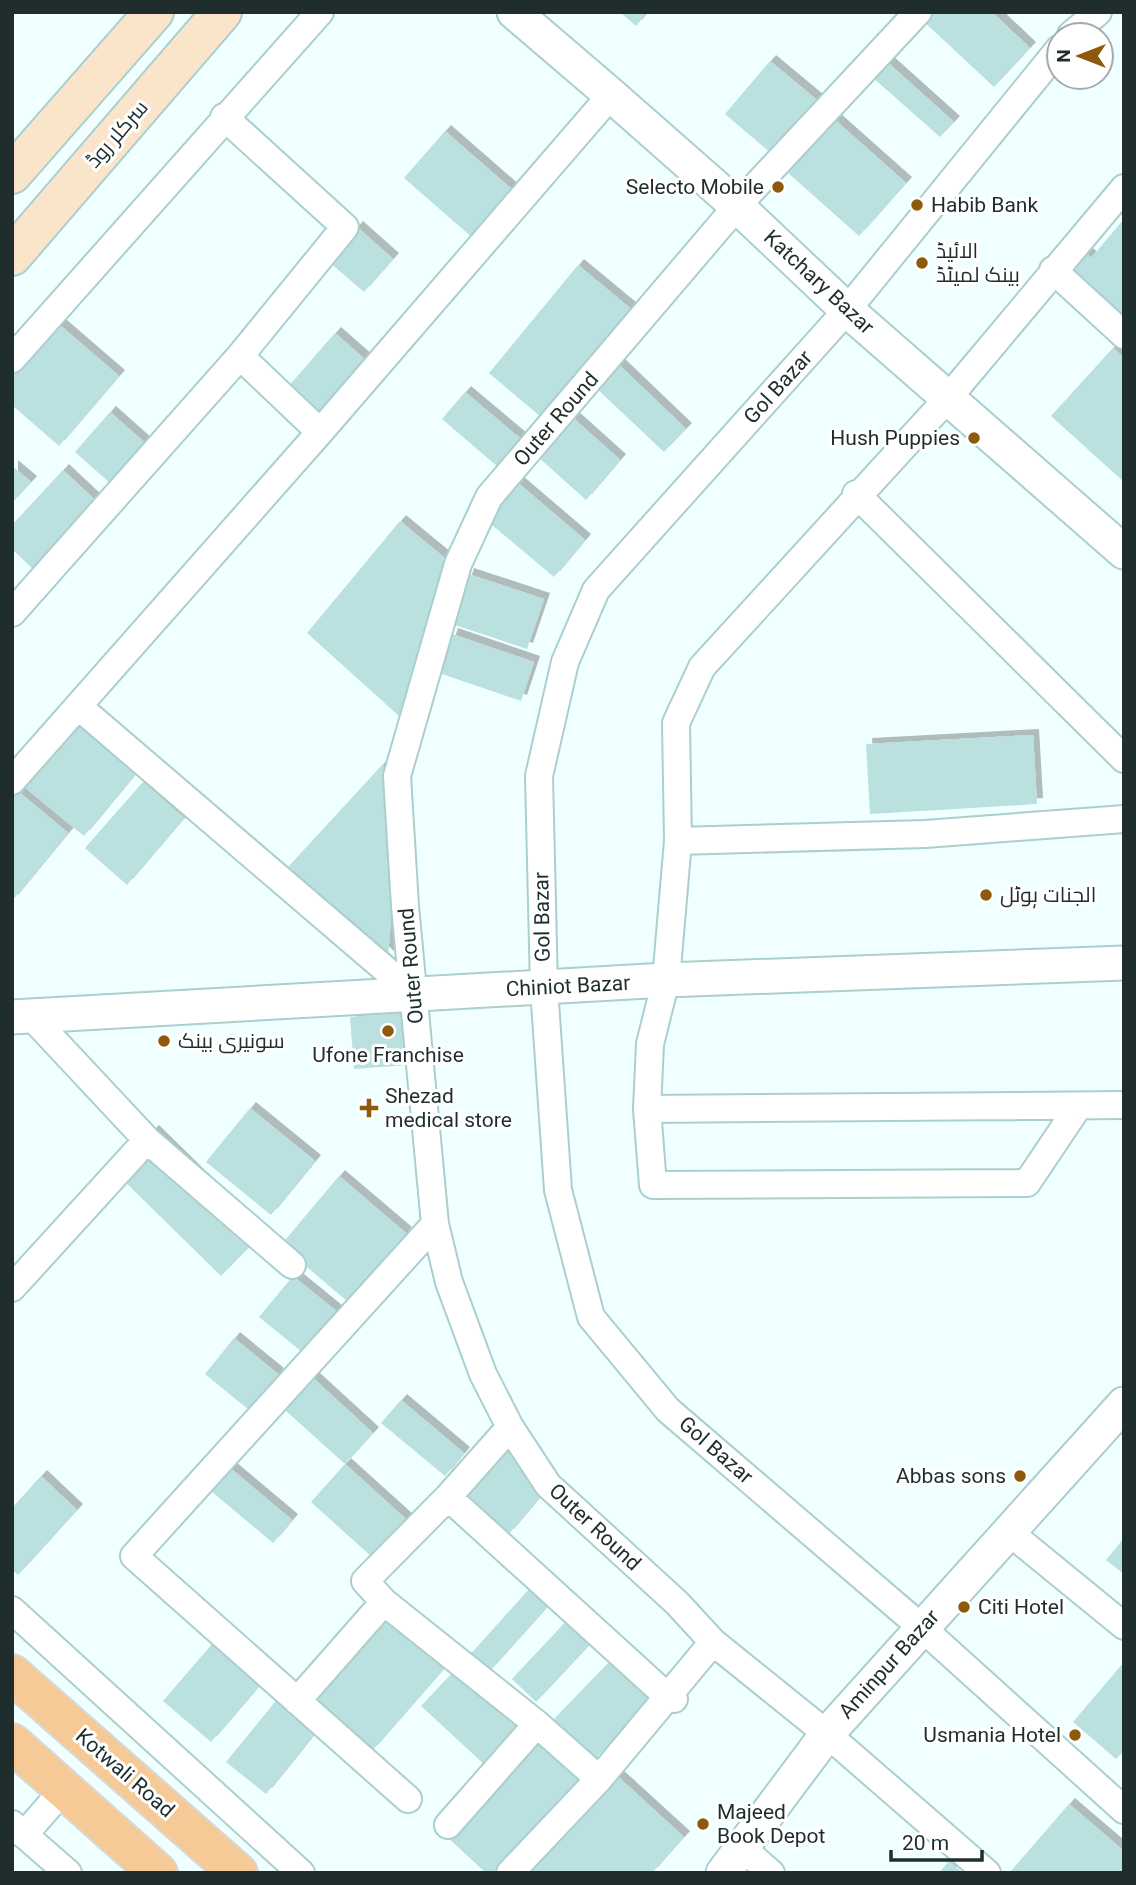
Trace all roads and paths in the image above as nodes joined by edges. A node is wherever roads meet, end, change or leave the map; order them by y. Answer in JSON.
{"nodes":[{"id":1,"x":154,"y":12,"type":"edge"},
{"id":2,"x":222,"y":12,"type":"edge"},
{"id":3,"x":320,"y":12,"type":"edge"},
{"id":4,"x":514,"y":12,"type":"edge"},
{"id":5,"x":918,"y":12,"type":"edge"},
{"id":6,"x":1045,"y":66,"type":"edge"},
{"id":7,"x":611,"y":95,"type":"junction"},
{"id":8,"x":224,"y":117,"type":"junction"},
{"id":9,"x":12,"y":174,"type":"edge"},
{"id":10,"x":1124,"y":188,"type":"edge"},
{"id":11,"x":737,"y":206,"type":"junction"},
{"id":12,"x":12,"y":256,"type":"edge"},
{"id":13,"x":1053,"y":270,"type":"junction"},
{"id":14,"x":847,"y":310,"type":"junction"},
{"id":15,"x":1124,"y":335,"type":"edge"},
{"id":16,"x":240,"y":356,"type":"junction"},
{"id":17,"x":12,"y":359,"type":"edge"},
{"id":18,"x":948,"y":398,"type":"junction"},
{"id":19,"x":320,"y":432,"type":"junction"},
{"id":20,"x":856,"y":495,"type":"junction"},
{"id":21,"x":1124,"y":552,"type":"edge"},
{"id":22,"x":12,"y":614,"type":"edge"},
{"id":23,"x":79,"y":707,"type":"junction"},
{"id":24,"x":1124,"y":759,"type":"edge"},
{"id":25,"x":12,"y":781,"type":"edge"},
{"id":26,"x":1124,"y":819,"type":"edge"},
{"id":27,"x":678,"y":841,"type":"junction"},
{"id":28,"x":1124,"y":962,"type":"edge"},
{"id":29,"x":666,"y":980,"type":"junction"},
{"id":30,"x":544,"y":988,"type":"junction"},
{"id":31,"x":413,"y":993,"type":"junction"},
{"id":32,"x":22,"y":1017,"type":"edge"},
{"id":33,"x":1124,"y":1105,"type":"edge"},
{"id":34,"x":1078,"y":1107,"type":"junction"},
{"id":35,"x":647,"y":1109,"type":"junction"},
{"id":36,"x":147,"y":1140,"type":"junction"},
{"id":37,"x":435,"y":1224,"type":"junction"},
{"id":38,"x":292,"y":1265,"type":"dead end"},
{"id":39,"x":12,"y":1287,"type":"edge"},
{"id":40,"x":1124,"y":1404,"type":"edge"},
{"id":41,"x":510,"y":1427,"type":"junction"},
{"id":42,"x":448,"y":1497,"type":"junction"},
{"id":43,"x":1009,"y":1532,"type":"junction"},
{"id":44,"x":384,"y":1602,"type":"junction"},
{"id":45,"x":12,"y":1610,"type":"edge"},
{"id":46,"x":1124,"y":1626,"type":"edge"},
{"id":47,"x":921,"y":1627,"type":"junction"},
{"id":48,"x":713,"y":1642,"type":"junction"},
{"id":49,"x":12,"y":1674,"type":"edge"},
{"id":50,"x":671,"y":1698,"type":"junction"},
{"id":51,"x":297,"y":1701,"type":"junction"},
{"id":52,"x":537,"y":1724,"type":"junction"},
{"id":53,"x":827,"y":1734,"type":"junction"},
{"id":54,"x":12,"y":1743,"type":"edge"},
{"id":55,"x":599,"y":1779,"type":"junction"},
{"id":56,"x":64,"y":1789,"type":"junction"},
{"id":57,"x":408,"y":1799,"type":"dead end"},
{"id":58,"x":1124,"y":1810,"type":"edge"},
{"id":59,"x":447,"y":1825,"type":"dead end"},
{"id":60,"x":18,"y":1830,"type":"edge"},
{"id":61,"x":733,"y":1860,"type":"edge"},
{"id":62,"x":68,"y":1873,"type":"edge"},
{"id":63,"x":158,"y":1873,"type":"edge"},
{"id":64,"x":238,"y":1873,"type":"edge"},
{"id":65,"x":301,"y":1873,"type":"edge"},
{"id":66,"x":510,"y":1873,"type":"edge"},
{"id":67,"x":771,"y":1873,"type":"edge"},
{"id":68,"x":987,"y":1873,"type":"edge"}],
"edges":[{"from":1,"to":9,"type":"main road"},
{"from":2,"to":12,"type":"main road","name":"سرکلر روڈ"},
{"from":3,"to":8,"type":"street"},
{"from":4,"to":7,"type":"street","name":"Katchary Bazar"},
{"from":5,"to":11,"type":"street","name":"Outer Round"},
{"from":6,"to":14,"type":"street","name":"Gol Bazar"},
{"from":7,"to":11,"type":"street","name":"Katchary Bazar"},
{"from":7,"to":19,"type":"street"},
{"from":8,"to":16,"type":"street"},
{"from":8,"to":17,"type":"street"},
{"from":10,"to":13,"type":"street"},
{"from":11,"to":14,"type":"street","name":"Katchary Bazar"},
{"from":11,"to":31,"type":"street","name":"Outer Round"},
{"from":13,"to":15,"type":"street"},
{"from":13,"to":18,"type":"street"},
{"from":14,"to":18,"type":"street","name":"Katchary Bazar"},
{"from":14,"to":30,"type":"street","name":"Gol Bazar"},
{"from":16,"to":19,"type":"street"},
{"from":16,"to":22,"type":"street"},
{"from":18,"to":20,"type":"street"},
{"from":18,"to":21,"type":"street","name":"Katchary Bazar"},
{"from":19,"to":23,"type":"street"},
{"from":20,"to":24,"type":"street"},
{"from":20,"to":27,"type":"street"},
{"from":23,"to":25,"type":"street"},
{"from":23,"to":31,"type":"street"},
{"from":26,"to":27,"type":"street"},
{"from":27,"to":29,"type":"street"},
{"from":28,"to":29,"type":"street","name":"Chiniot Bazar"},
{"from":29,"to":30,"type":"street","name":"Chiniot Bazar"},
{"from":29,"to":35,"type":"street"},
{"from":30,"to":31,"type":"street","name":"Chiniot Bazar"},
{"from":30,"to":47,"type":"street","name":"Gol Bazar"},
{"from":31,"to":32,"type":"street","name":"Chiniot Bazar"},
{"from":31,"to":37,"type":"street","name":"Outer Round"},
{"from":32,"to":36,"type":"street"},
{"from":33,"to":34,"type":"street"},
{"from":34,"to":35,"type":"street"},
{"from":34,"to":35,"type":"street"},
{"from":36,"to":38,"type":"street"},
{"from":36,"to":39,"type":"street"},
{"from":37,"to":41,"type":"street","name":"Outer Round"},
{"from":37,"to":51,"type":"street"},
{"from":40,"to":43,"type":"street","name":"Aminpur Bazar"},
{"from":41,"to":42,"type":"street"},
{"from":41,"to":48,"type":"street","name":"Outer Round"},
{"from":42,"to":44,"type":"street"},
{"from":42,"to":50,"type":"street"},
{"from":43,"to":46,"type":"street"},
{"from":43,"to":47,"type":"street","name":"Aminpur Bazar"},
{"from":44,"to":51,"type":"street"},
{"from":44,"to":52,"type":"street"},
{"from":45,"to":65,"type":"street"},
{"from":47,"to":53,"type":"street","name":"Aminpur Bazar"},
{"from":47,"to":58,"type":"street","name":"Gol Bazar"},
{"from":48,"to":50,"type":"street"},
{"from":48,"to":53,"type":"street","name":"Outer Round"},
{"from":49,"to":64,"type":"main road","name":"Kotwali Road"},
{"from":50,"to":55,"type":"street"},
{"from":51,"to":57,"type":"street"},
{"from":52,"to":55,"type":"street"},
{"from":52,"to":59,"type":"street"},
{"from":53,"to":61,"type":"street","name":"Aminpur Bazar"},
{"from":53,"to":68,"type":"street","name":"Outer Round"},
{"from":54,"to":56,"type":"main road"},
{"from":55,"to":66,"type":"street"},
{"from":56,"to":60,"type":"street"},
{"from":56,"to":63,"type":"main road"},
{"from":60,"to":62,"type":"street"},
{"from":61,"to":67,"type":"street"}]}
